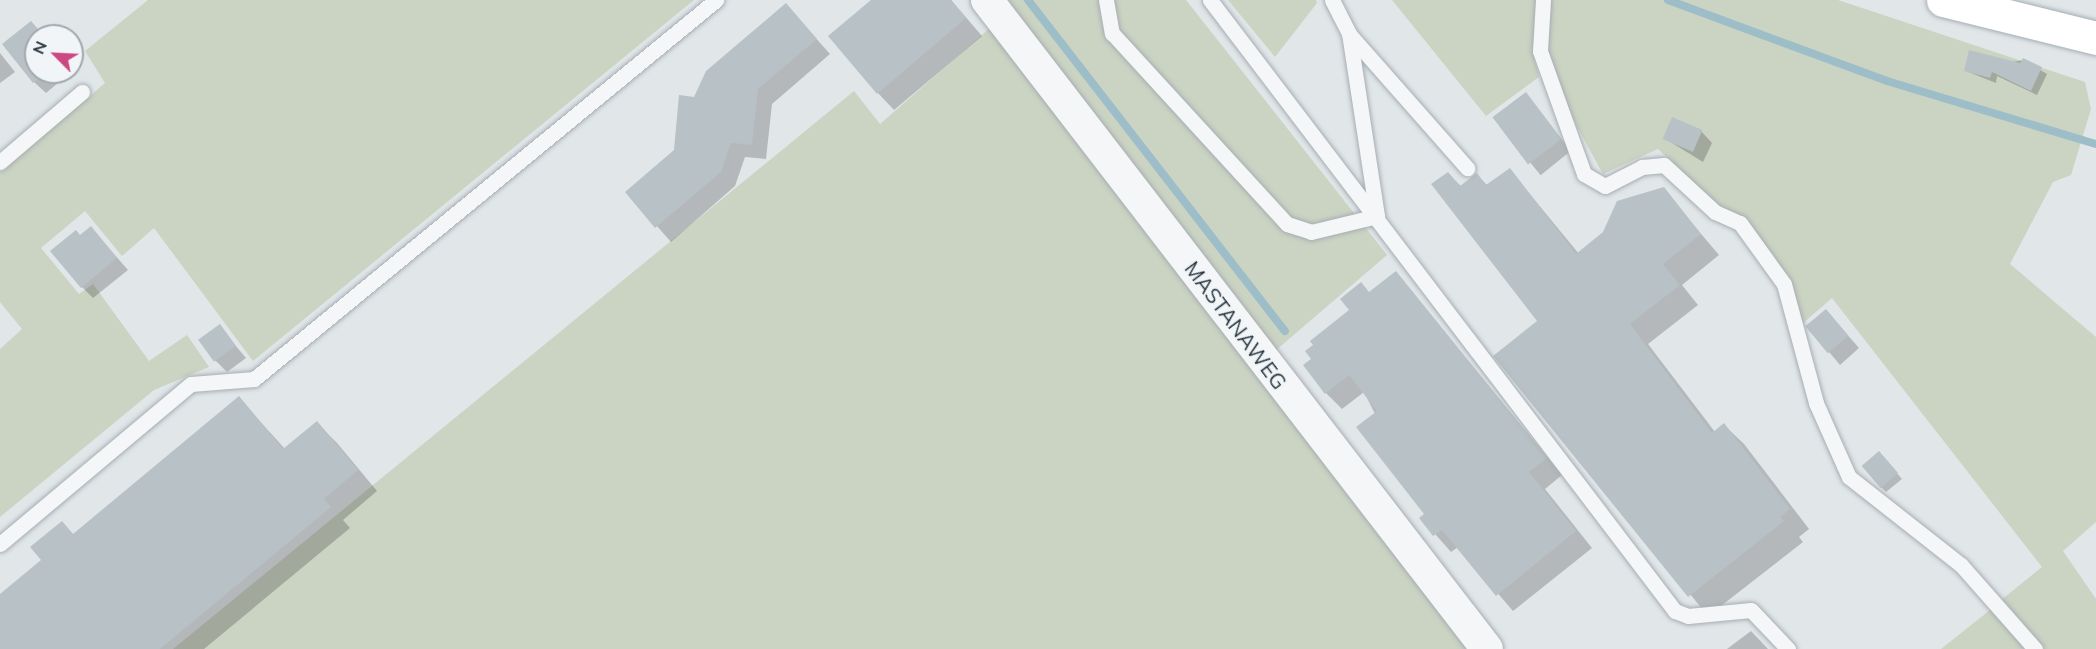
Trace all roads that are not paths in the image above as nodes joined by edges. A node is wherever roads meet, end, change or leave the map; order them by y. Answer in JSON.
{"nodes":[{"id":1,"x":716,"y":0,"type":"edge"},
{"id":2,"x":987,"y":0,"type":"edge"},
{"id":3,"x":1106,"y":0,"type":"edge"},
{"id":4,"x":1210,"y":0,"type":"edge"},
{"id":5,"x":1332,"y":0,"type":"edge"},
{"id":6,"x":1543,"y":0,"type":"edge"},
{"id":7,"x":1942,"y":0,"type":"edge"},
{"id":8,"x":1349,"y":34,"type":"junction"},
{"id":9,"x":2096,"y":38,"type":"edge"},
{"id":10,"x":82,"y":92,"type":"dead end"},
{"id":11,"x":0,"y":162,"type":"edge"},
{"id":12,"x":1467,"y":168,"type":"dead end"},
{"id":13,"x":1377,"y":216,"type":"junction"},
{"id":14,"x":0,"y":544,"type":"edge"},
{"id":15,"x":1487,"y":649,"type":"edge"},
{"id":16,"x":1788,"y":649,"type":"edge"},
{"id":17,"x":2035,"y":649,"type":"edge"}],
"edges":[{"from":1,"to":14,"type":"lane"},
{"from":2,"to":15,"type":"street","name":"MASTANAWEG"},
{"from":3,"to":13,"type":"lane"},
{"from":4,"to":13,"type":"lane"},
{"from":5,"to":8,"type":"lane"},
{"from":6,"to":17,"type":"lane"},
{"from":7,"to":9,"type":"main road"},
{"from":8,"to":12,"type":"lane"},
{"from":8,"to":13,"type":"lane"},
{"from":10,"to":11,"type":"lane"},
{"from":13,"to":16,"type":"lane"}]}
